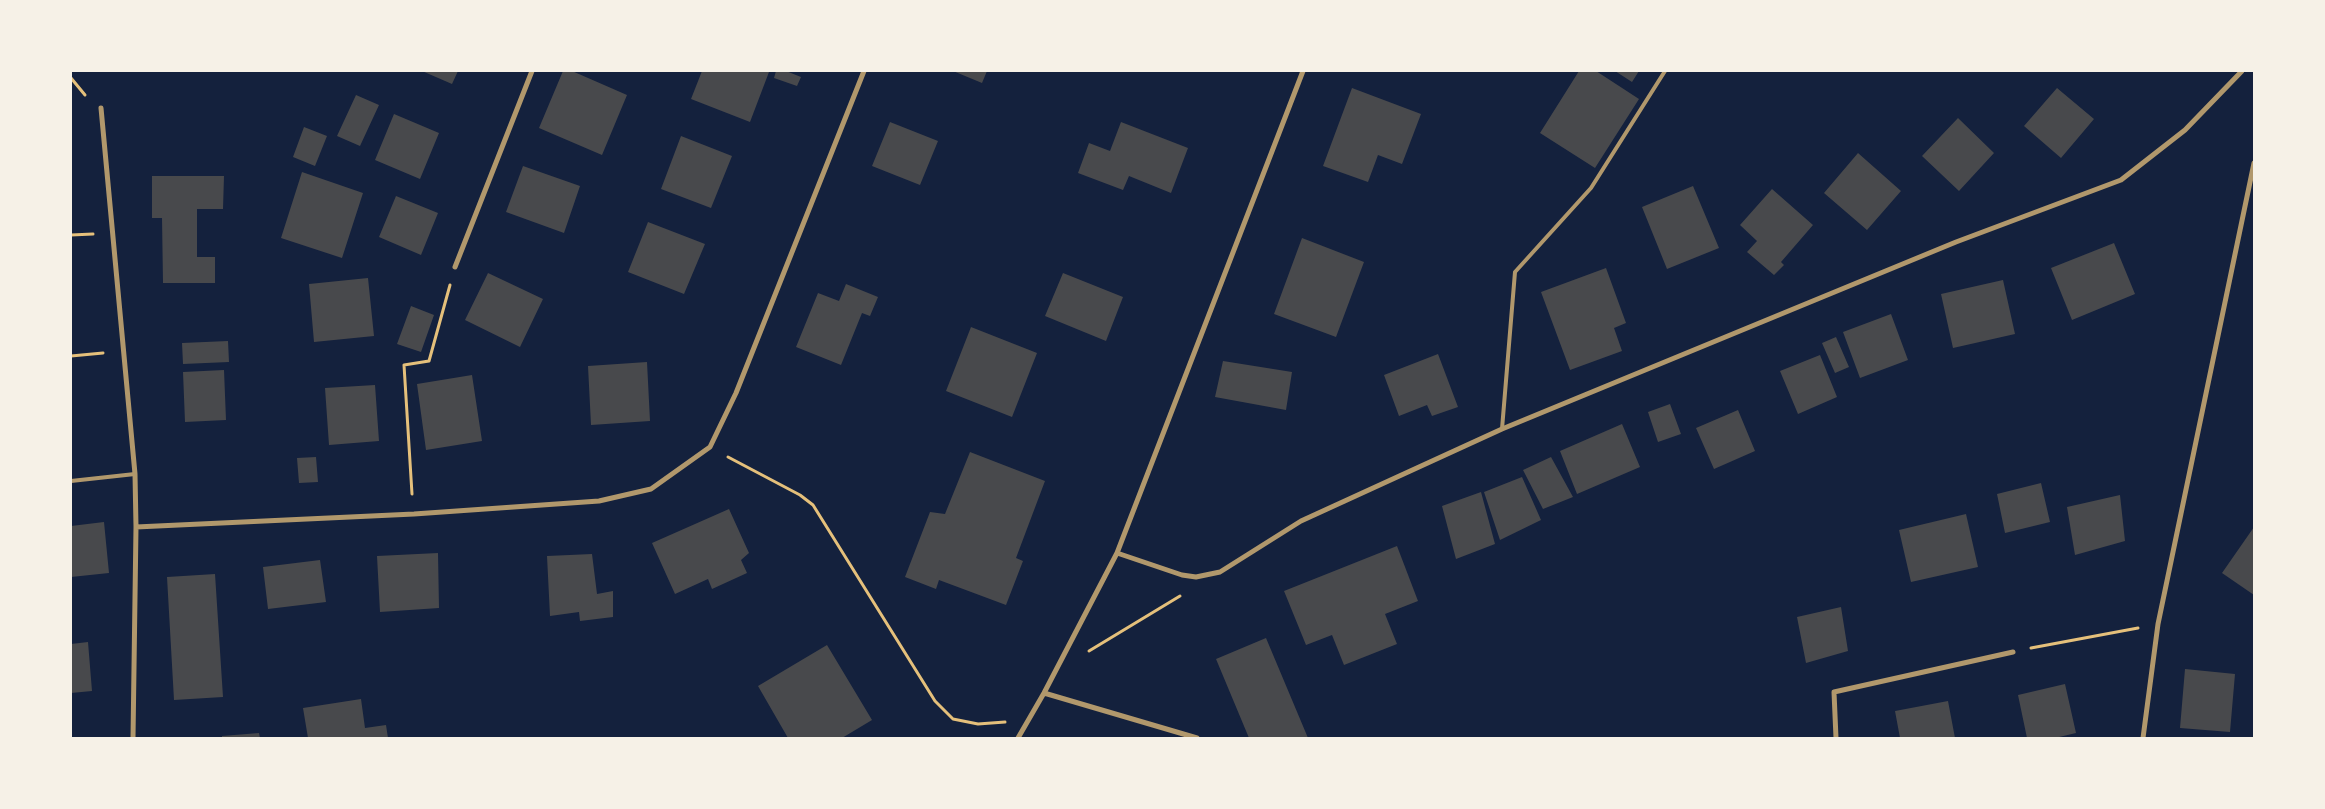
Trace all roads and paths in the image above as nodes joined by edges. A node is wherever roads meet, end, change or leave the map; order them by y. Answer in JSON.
{"nodes":[{"id":1,"x":532,"y":71,"type":"edge"},
{"id":2,"x":864,"y":71,"type":"edge"},
{"id":3,"x":1303,"y":71,"type":"edge"},
{"id":4,"x":1665,"y":71,"type":"edge"},
{"id":5,"x":2242,"y":71,"type":"edge"},
{"id":6,"x":101,"y":108,"type":"dead end"},
{"id":7,"x":2254,"y":163,"type":"edge"},
{"id":8,"x":455,"y":267,"type":"joint"},
{"id":9,"x":124,"y":350,"type":"junction"},
{"id":10,"x":71,"y":356,"type":"edge"},
{"id":11,"x":1502,"y":429,"type":"junction"},
{"id":12,"x":710,"y":447,"type":"junction"},
{"id":13,"x":135,"y":474,"type":"junction"},
{"id":14,"x":71,"y":481,"type":"edge"},
{"id":15,"x":414,"y":514,"type":"junction"},
{"id":16,"x":136,"y":527,"type":"junction"},
{"id":17,"x":1117,"y":553,"type":"junction"},
{"id":18,"x":1187,"y":592,"type":"dead end"},
{"id":19,"x":2158,"y":624,"type":"junction"},
{"id":20,"x":1088,"y":652,"type":"dead end"},
{"id":21,"x":2013,"y":652,"type":"joint"},
{"id":22,"x":1044,"y":693,"type":"junction"},
{"id":23,"x":1029,"y":721,"type":"junction"},
{"id":24,"x":133,"y":738,"type":"edge"},
{"id":25,"x":1018,"y":738,"type":"edge"},
{"id":26,"x":1197,"y":738,"type":"edge"},
{"id":27,"x":1836,"y":738,"type":"edge"},
{"id":28,"x":2143,"y":738,"type":"edge"}],
"edges":[{"from":1,"to":8,"type":"street"},
{"from":2,"to":12,"type":"street"},
{"from":3,"to":17,"type":"street"},
{"from":4,"to":11,"type":"lane"},
{"from":5,"to":11,"type":"street"},
{"from":6,"to":9,"type":"street"},
{"from":7,"to":19,"type":"street"},
{"from":8,"to":15,"type":"path"},
{"from":9,"to":10,"type":"path"},
{"from":9,"to":13,"type":"street"},
{"from":11,"to":17,"type":"street"},
{"from":12,"to":15,"type":"street"},
{"from":12,"to":23,"type":"path"},
{"from":13,"to":14,"type":"lane"},
{"from":13,"to":16,"type":"street"},
{"from":15,"to":16,"type":"street"},
{"from":16,"to":24,"type":"street"},
{"from":17,"to":22,"type":"street"},
{"from":18,"to":20,"type":"path"},
{"from":19,"to":21,"type":"path"},
{"from":19,"to":28,"type":"street"},
{"from":21,"to":27,"type":"street"},
{"from":22,"to":23,"type":"street"},
{"from":22,"to":26,"type":"street"},
{"from":23,"to":25,"type":"street"}]}
